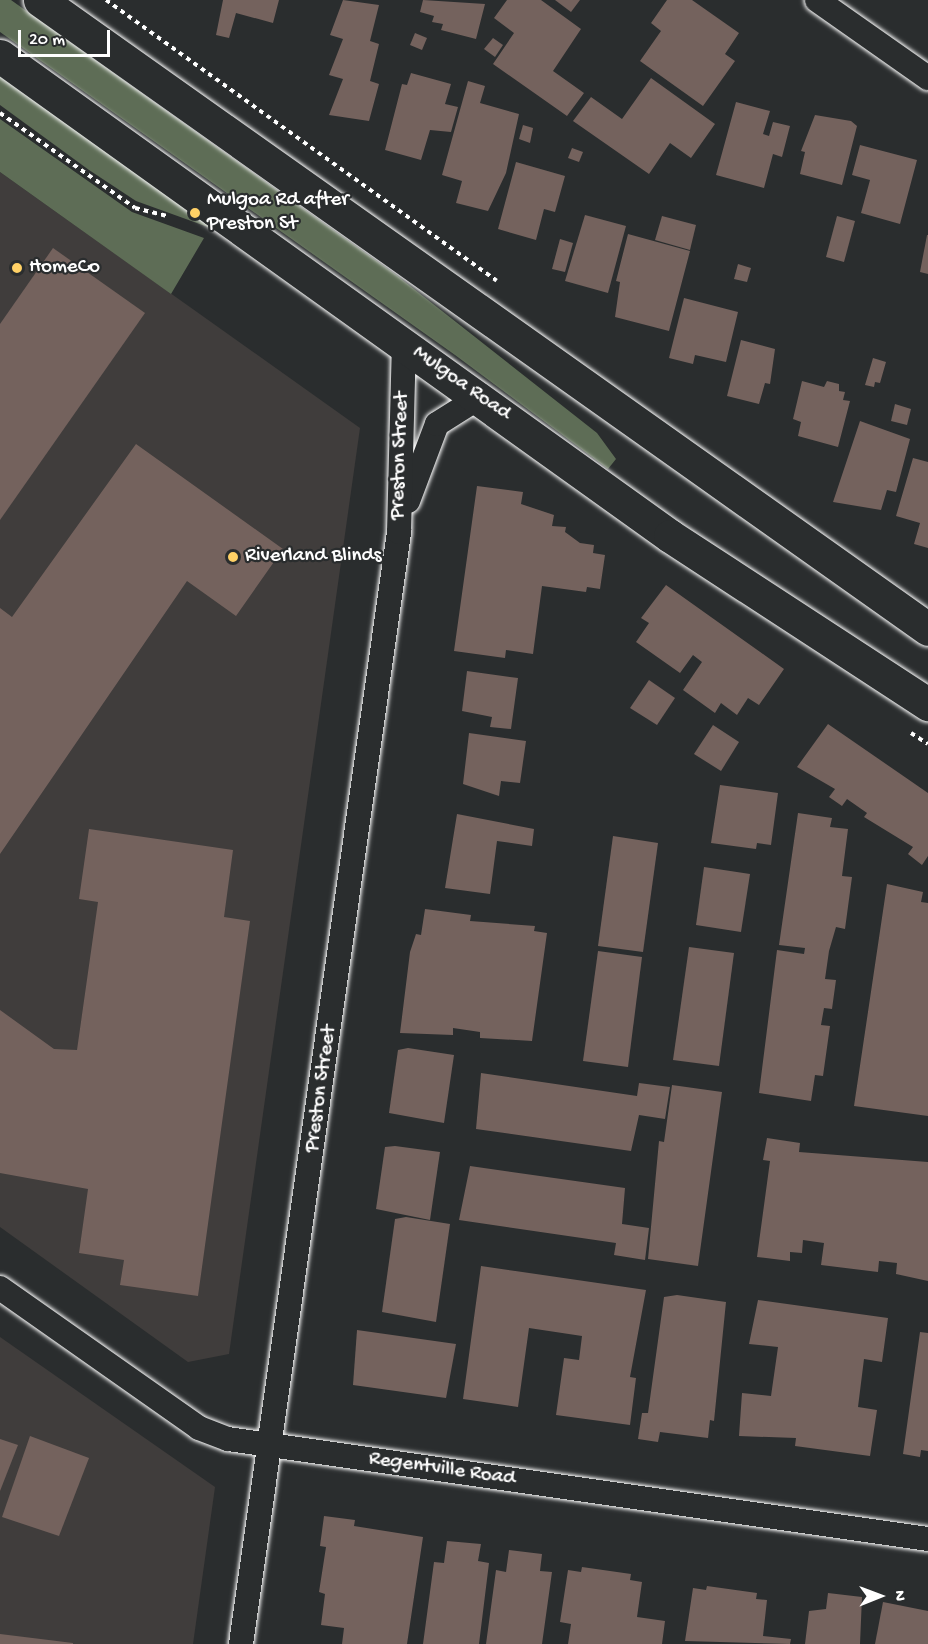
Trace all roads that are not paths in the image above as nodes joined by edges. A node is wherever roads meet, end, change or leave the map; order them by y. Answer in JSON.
{"nodes":[{"id":1,"x":40,"y":0,"type":"edge"},
{"id":2,"x":817,"y":0,"type":"edge"},
{"id":3,"x":0,"y":56,"type":"edge"},
{"id":4,"x":928,"y":78,"type":"edge"},
{"id":5,"x":404,"y":344,"type":"junction"},
{"id":6,"x":480,"y":397,"type":"junction"},
{"id":7,"x":399,"y":532,"type":"junction"},
{"id":8,"x":928,"y":629,"type":"edge"},
{"id":9,"x":928,"y":704,"type":"edge"},
{"id":10,"x":0,"y":1288,"type":"edge"},
{"id":11,"x":269,"y":1445,"type":"junction"},
{"id":12,"x":928,"y":1539,"type":"edge"},
{"id":13,"x":241,"y":1644,"type":"edge"}],
"edges":[{"from":1,"to":8,"type":"main road"},
{"from":2,"to":4,"type":"street"},
{"from":3,"to":5,"type":"main road","name":"Mulgoa Road"},
{"from":5,"to":6,"type":"main road","name":"Mulgoa Road"},
{"from":5,"to":7,"type":"street","name":"Preston Street"},
{"from":6,"to":7,"type":"street","name":"Preston Street"},
{"from":6,"to":9,"type":"main road","name":"Mulgoa Road"},
{"from":7,"to":11,"type":"street","name":"Preston Street"},
{"from":10,"to":11,"type":"street","name":"Regentville Road"},
{"from":11,"to":12,"type":"street","name":"Regentville Road"},
{"from":11,"to":13,"type":"street","name":"Preston Street"}]}
